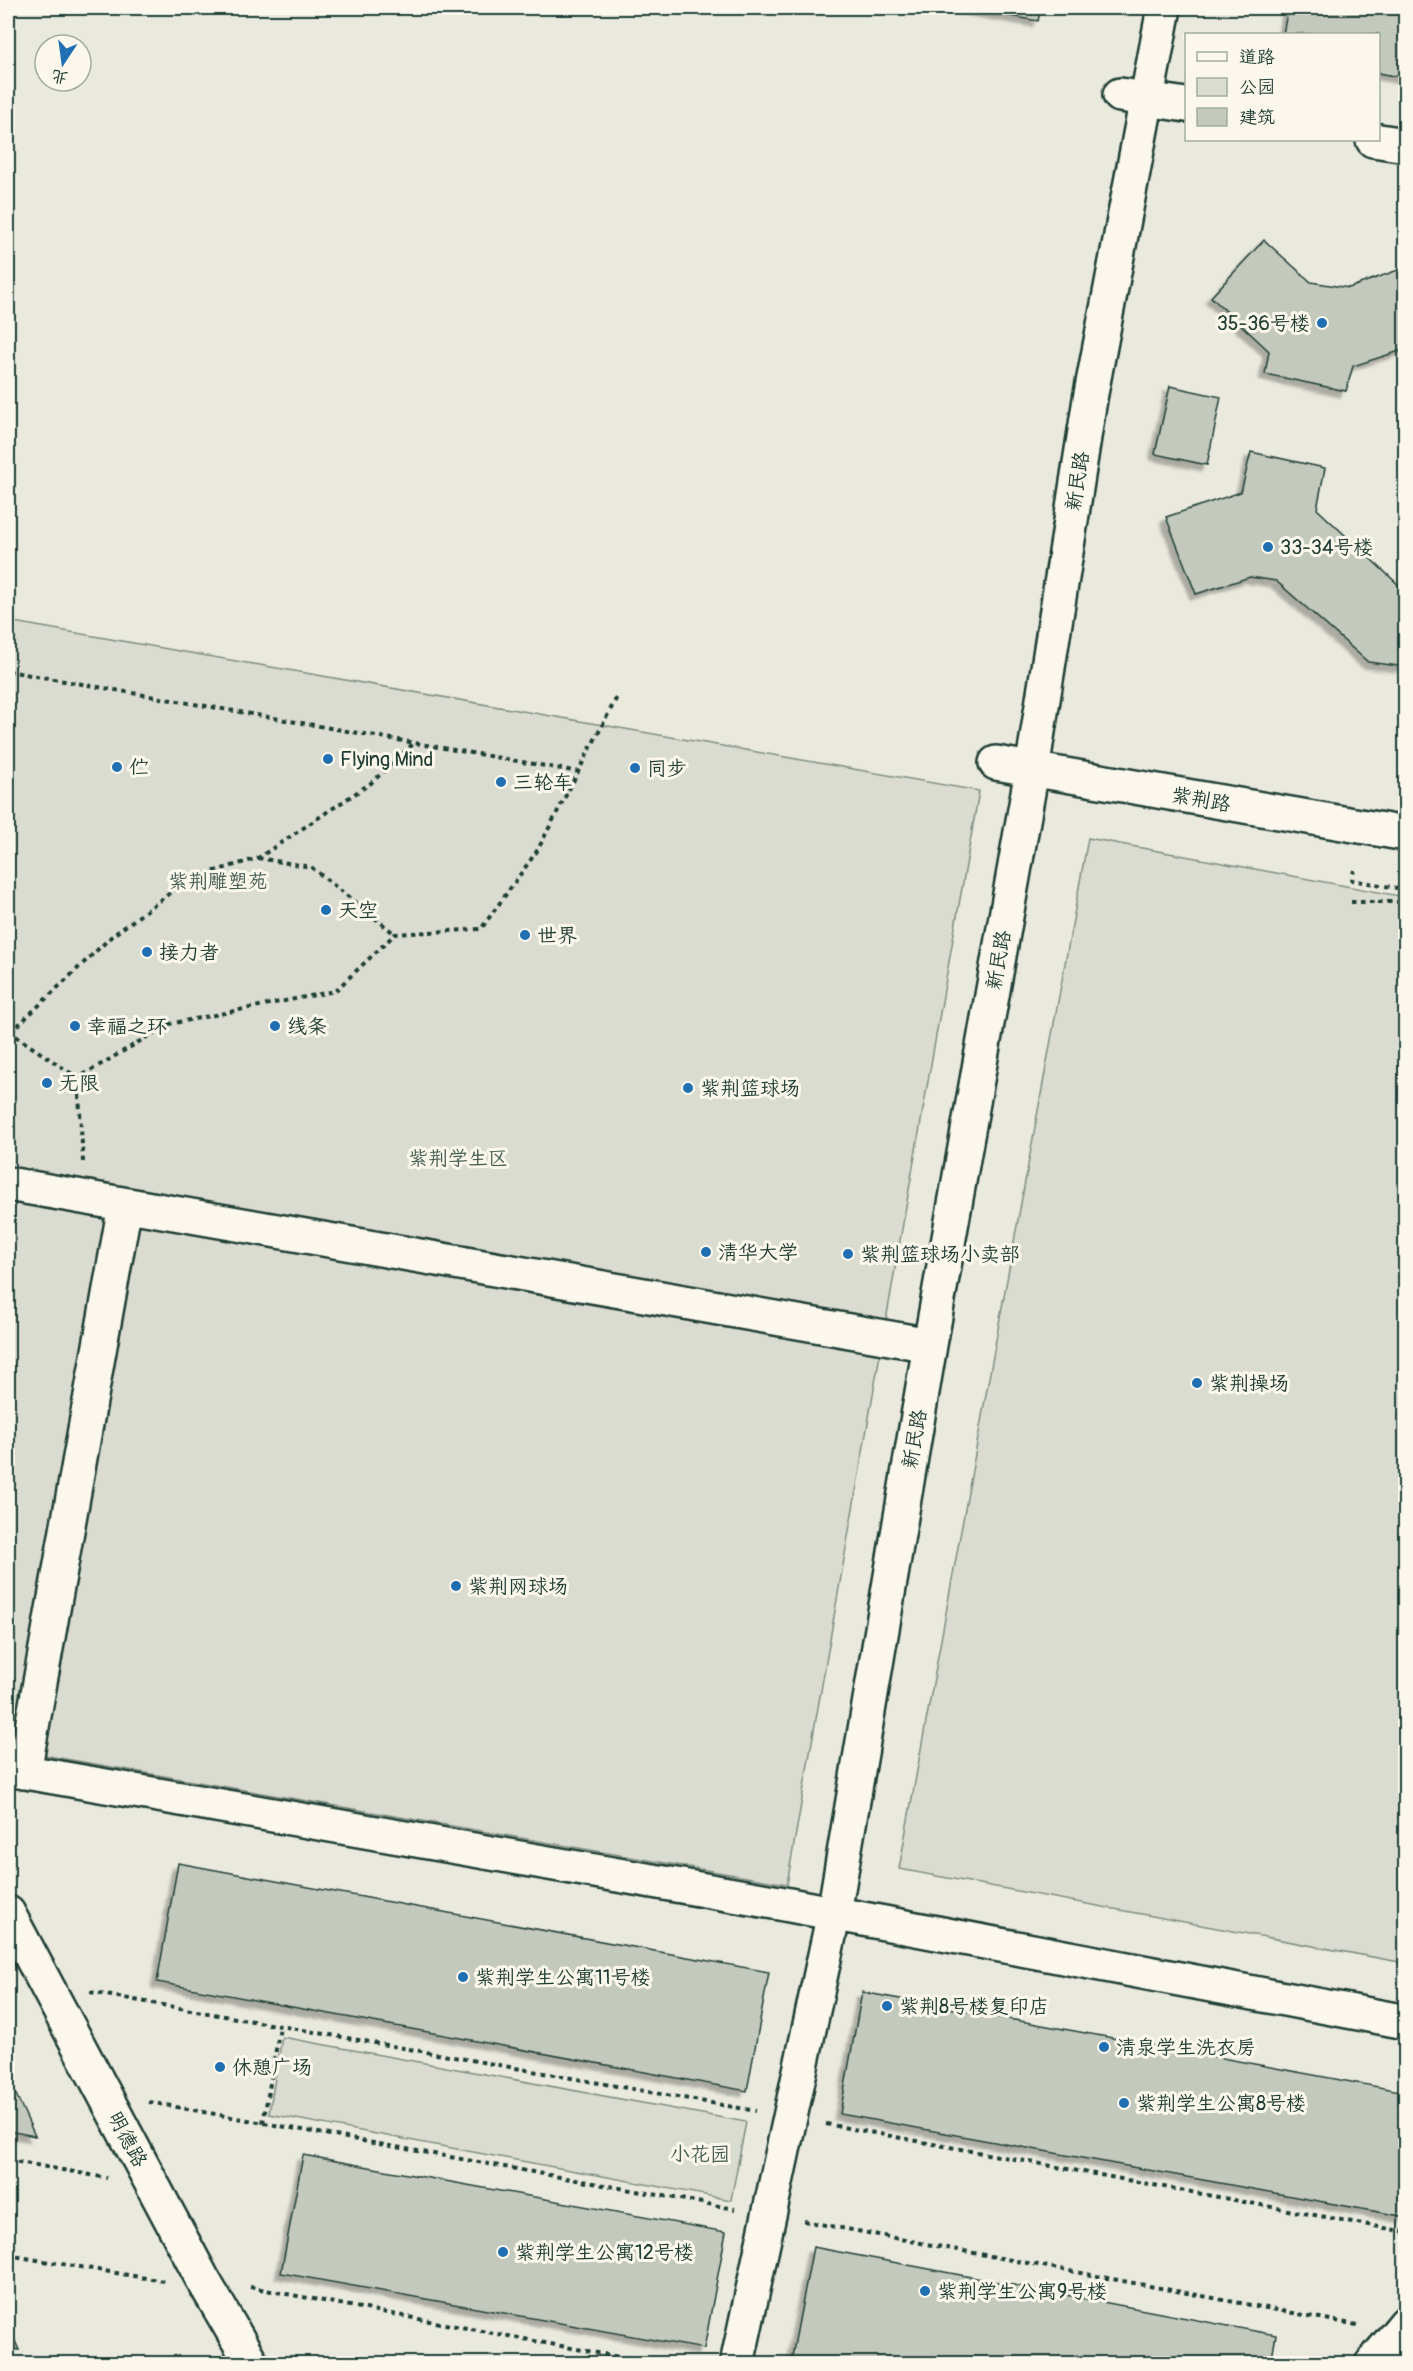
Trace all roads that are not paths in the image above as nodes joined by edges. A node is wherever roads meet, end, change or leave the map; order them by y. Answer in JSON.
{"nodes":[{"id":1,"x":1164,"y":8,"type":"edge"},
{"id":2,"x":1133,"y":97,"type":"junction"},
{"id":3,"x":1185,"y":105,"type":"edge"},
{"id":4,"x":1380,"y":141,"type":"edge"},
{"id":5,"x":1406,"y":145,"type":"edge"},
{"id":6,"x":996,"y":763,"type":"dead end"},
{"id":7,"x":1032,"y":770,"type":"junction"},
{"id":8,"x":1406,"y":834,"type":"edge"},
{"id":9,"x":8,"y":1184,"type":"edge"},
{"id":10,"x":124,"y":1205,"type":"junction"},
{"id":11,"x":930,"y":1345,"type":"junction"},
{"id":12,"x":16,"y":1770,"type":"edge"},
{"id":13,"x":8,"y":1913,"type":"edge"},
{"id":14,"x":834,"y":1913,"type":"junction"},
{"id":15,"x":1406,"y":2022,"type":"edge"},
{"id":16,"x":1406,"y":2323,"type":"edge"},
{"id":17,"x":252,"y":2364,"type":"edge"},
{"id":18,"x":737,"y":2364,"type":"edge"},
{"id":19,"x":1372,"y":2364,"type":"edge"}],
"edges":[{"from":1,"to":2,"type":"street","name":"新民路"},
{"from":2,"to":3,"type":"street"},
{"from":2,"to":7,"type":"street","name":"新民路"},
{"from":4,"to":5,"type":"street"},
{"from":6,"to":7,"type":"street","name":"紫荆路"},
{"from":7,"to":8,"type":"street","name":"紫荆路"},
{"from":7,"to":11,"type":"street","name":"新民路"},
{"from":9,"to":10,"type":"street"},
{"from":10,"to":11,"type":"street"},
{"from":10,"to":12,"type":"street"},
{"from":11,"to":14,"type":"street","name":"新民路"},
{"from":12,"to":14,"type":"street"},
{"from":13,"to":17,"type":"street","name":"明德路"},
{"from":14,"to":15,"type":"street"},
{"from":14,"to":18,"type":"street","name":"新民路"},
{"from":16,"to":19,"type":"street"}]}
